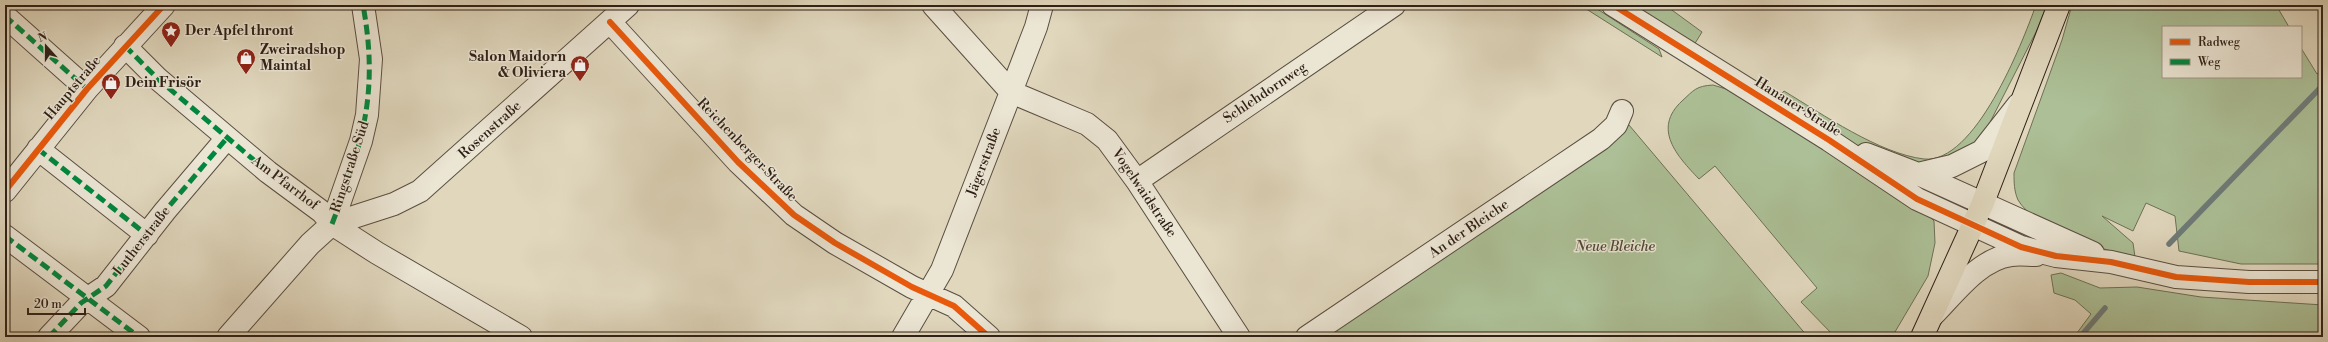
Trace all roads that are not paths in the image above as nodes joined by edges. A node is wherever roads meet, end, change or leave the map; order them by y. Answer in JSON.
{"nodes":[{"id":1,"x":164,"y":5,"type":"edge"},
{"id":2,"x":363,"y":5,"type":"edge"},
{"id":3,"x":628,"y":5,"type":"edge"},
{"id":4,"x":933,"y":5,"type":"edge"},
{"id":5,"x":1042,"y":5,"type":"edge"},
{"id":6,"x":1394,"y":5,"type":"edge"},
{"id":7,"x":1613,"y":5,"type":"edge"},
{"id":8,"x":2059,"y":5,"type":"edge"},
{"id":9,"x":5,"y":16,"type":"edge"},
{"id":10,"x":610,"y":22,"type":"junction"},
{"id":11,"x":125,"y":46,"type":"junction"},
{"id":12,"x":87,"y":89,"type":"junction"},
{"id":13,"x":1012,"y":92,"type":"junction"},
{"id":14,"x":2021,"y":101,"type":"junction"},
{"id":15,"x":1622,"y":111,"type":"dead end"},
{"id":16,"x":228,"y":138,"type":"junction"},
{"id":17,"x":1829,"y":140,"type":"junction"},
{"id":18,"x":38,"y":149,"type":"junction"},
{"id":19,"x":1918,"y":174,"type":"junction"},
{"id":20,"x":1137,"y":181,"type":"junction"},
{"id":21,"x":5,"y":191,"type":"edge"},
{"id":22,"x":1982,"y":204,"type":"junction"},
{"id":23,"x":332,"y":224,"type":"junction"},
{"id":24,"x":1973,"y":225,"type":"junction"},
{"id":25,"x":147,"y":234,"type":"junction"},
{"id":26,"x":5,"y":236,"type":"edge"},
{"id":27,"x":2056,"y":256,"type":"junction"},
{"id":28,"x":2111,"y":262,"type":"junction"},
{"id":29,"x":2323,"y":282,"type":"edge"},
{"id":30,"x":929,"y":293,"type":"junction"},
{"id":31,"x":90,"y":298,"type":"junction"},
{"id":32,"x":1933,"y":315,"type":"junction"},
{"id":33,"x":49,"y":337,"type":"edge"},
{"id":34,"x":139,"y":337,"type":"edge"},
{"id":35,"x":228,"y":337,"type":"edge"},
{"id":36,"x":521,"y":337,"type":"edge"},
{"id":37,"x":903,"y":337,"type":"edge"},
{"id":38,"x":989,"y":337,"type":"edge"},
{"id":39,"x":1238,"y":337,"type":"edge"},
{"id":40,"x":1307,"y":337,"type":"edge"},
{"id":41,"x":1922,"y":337,"type":"edge"}],
"edges":[{"from":1,"to":11,"type":"street","name":"Hauptstraße"},
{"from":2,"to":23,"type":"street","name":"Ringstraße Süd"},
{"from":3,"to":10,"type":"street","name":"Rosenstraße"},
{"from":4,"to":13,"type":"street"},
{"from":5,"to":13,"type":"street","name":"Jägerstraße"},
{"from":6,"to":20,"type":"street","name":"Schlehdornweg"},
{"from":7,"to":17,"type":"street","name":"Hanauer Straße"},
{"from":8,"to":14,"type":"main road"},
{"from":9,"to":12,"type":"street"},
{"from":10,"to":23,"type":"street","name":"Rosenstraße"},
{"from":10,"to":30,"type":"street","name":"Reichenberger Straße"},
{"from":11,"to":12,"type":"street","name":"Hauptstraße"},
{"from":11,"to":16,"type":"street","name":"Am Pfarrhof"},
{"from":12,"to":18,"type":"street","name":"Hauptstraße"},
{"from":13,"to":20,"type":"street","name":"Vogelwaidstraße"},
{"from":13,"to":30,"type":"street","name":"Jägerstraße"},
{"from":14,"to":19,"type":"street"},
{"from":14,"to":22,"type":"main road"},
{"from":15,"to":40,"type":"street","name":"An der Bleiche"},
{"from":16,"to":23,"type":"street","name":"Am Pfarrhof"},
{"from":16,"to":25,"type":"street","name":"Lutherstraße"},
{"from":17,"to":19,"type":"street","name":"Hanauer Straße"},
{"from":17,"to":24,"type":"street","name":"Hanauer Straße"},
{"from":18,"to":21,"type":"street","name":"Hauptstraße"},
{"from":18,"to":25,"type":"street"},
{"from":19,"to":22,"type":"street","name":"Hanauer Straße"},
{"from":20,"to":39,"type":"street","name":"Vogelwaidstraße"},
{"from":22,"to":24,"type":"main road"},
{"from":22,"to":28,"type":"street","name":"Hanauer Straße"},
{"from":23,"to":35,"type":"street","name":"Ringstraße Süd"},
{"from":23,"to":36,"type":"street","name":"Am Pfarrhof"},
{"from":24,"to":27,"type":"street","name":"Hanauer Straße"},
{"from":24,"to":32,"type":"main road"},
{"from":25,"to":31,"type":"street","name":"Lutherstraße"},
{"from":26,"to":31,"type":"street"},
{"from":27,"to":28,"type":"street"},
{"from":27,"to":32,"type":"street"},
{"from":28,"to":29,"type":"street"},
{"from":30,"to":37,"type":"street","name":"Jägerstraße"},
{"from":30,"to":38,"type":"street","name":"Reichenberger Straße"},
{"from":31,"to":33,"type":"street","name":"Lutherstraße"},
{"from":31,"to":34,"type":"street"},
{"from":32,"to":41,"type":"main road"}]}
